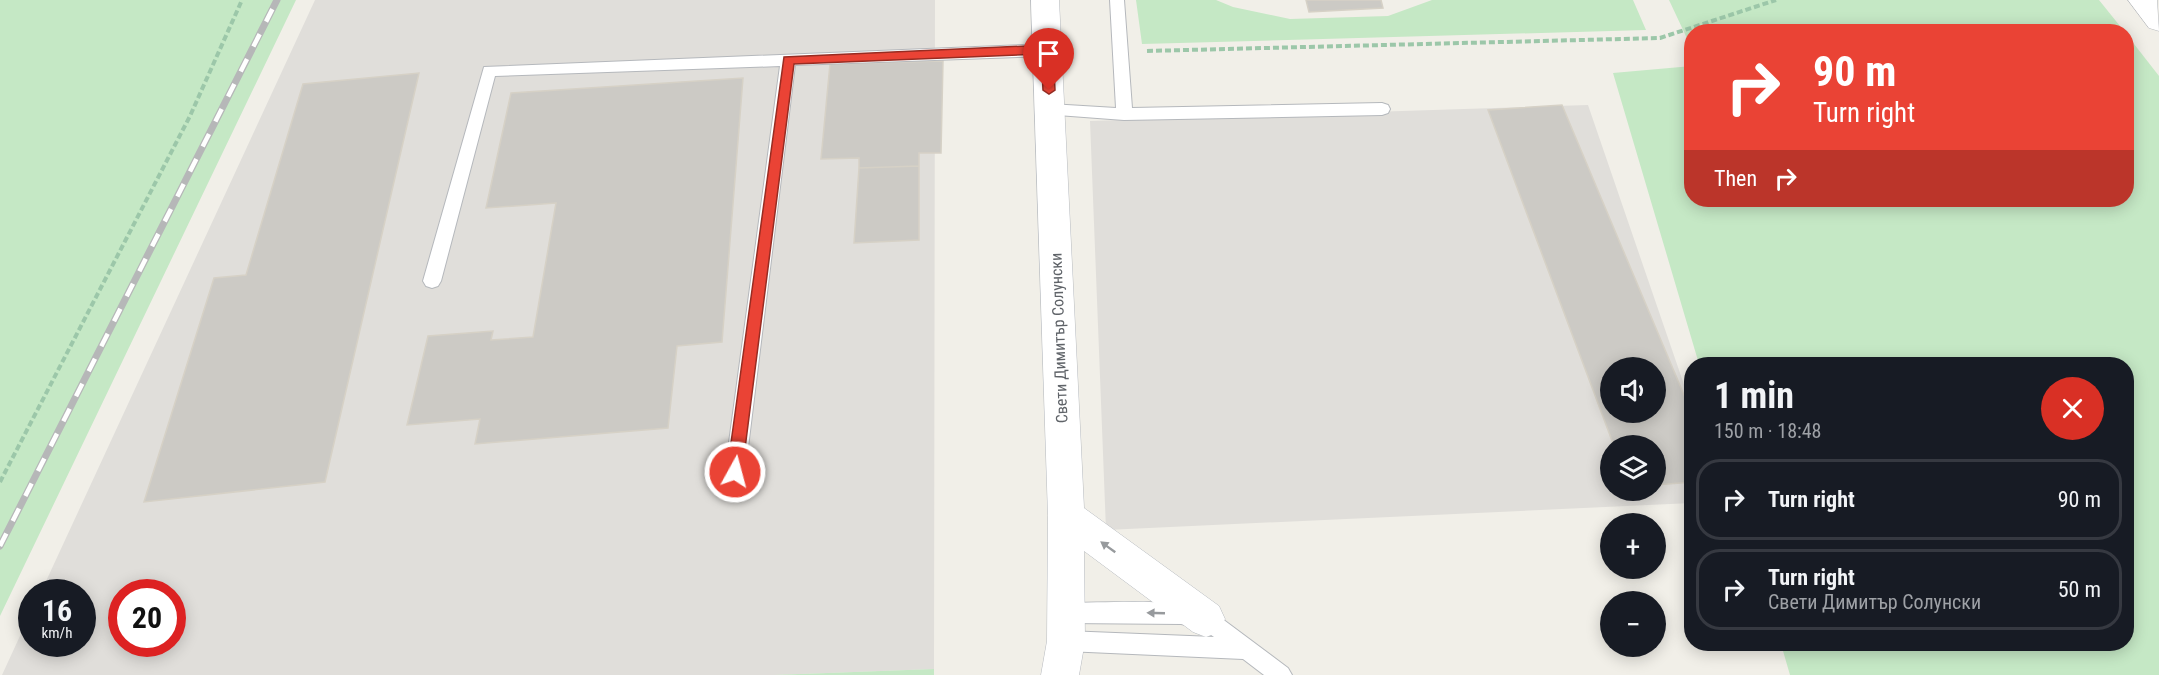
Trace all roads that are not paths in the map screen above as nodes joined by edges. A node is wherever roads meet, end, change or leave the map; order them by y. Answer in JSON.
{"nodes":[{"id":1,"x":1045,"y":0,"type":"edge"},
{"id":2,"x":1117,"y":0,"type":"edge"},
{"id":3,"x":2142,"y":0,"type":"edge"},
{"id":4,"x":2159,"y":21,"type":"edge"},
{"id":5,"x":1047,"y":50,"type":"junction"},
{"id":6,"x":788,"y":60,"type":"junction"},
{"id":7,"x":1382,"y":109,"type":"dead end"},
{"id":8,"x":1050,"y":110,"type":"junction"},
{"id":9,"x":1124,"y":114,"type":"junction"},
{"id":10,"x":432,"y":281,"type":"dead end"},
{"id":11,"x":735,"y":472,"type":"dead end"},
{"id":12,"x":1066,"y":516,"type":"junction"},
{"id":13,"x":1206,"y":619,"type":"junction"},
{"id":14,"x":1246,"y":649,"type":"junction"},
{"id":15,"x":1066,"y":652,"type":"edge"},
{"id":16,"x":1281,"y":675,"type":"edge"}],
"edges":[{"from":1,"to":5,"type":"main road","name":"Свети Димитър Солунски"},
{"from":2,"to":9,"type":"lane"},
{"from":3,"to":4,"type":"main road"},
{"from":5,"to":6,"type":"lane"},
{"from":5,"to":8,"type":"main road","name":"Свети Димитър Солунски"},
{"from":6,"to":10,"type":"lane"},
{"from":6,"to":11,"type":"lane"},
{"from":7,"to":9,"type":"lane"},
{"from":8,"to":9,"type":"lane"},
{"from":8,"to":12,"type":"main road","name":"Свети Димитър Солунски"},
{"from":13,"to":12,"type":"main road","one_way":true},
{"from":12,"to":15,"type":"main road","name":"Свети Димитър Солунски"},
{"from":13,"to":14,"type":"lane"},
{"from":13,"to":15,"type":"lane","one_way":true},
{"from":14,"to":15,"type":"lane"},
{"from":14,"to":16,"type":"lane"}]}
